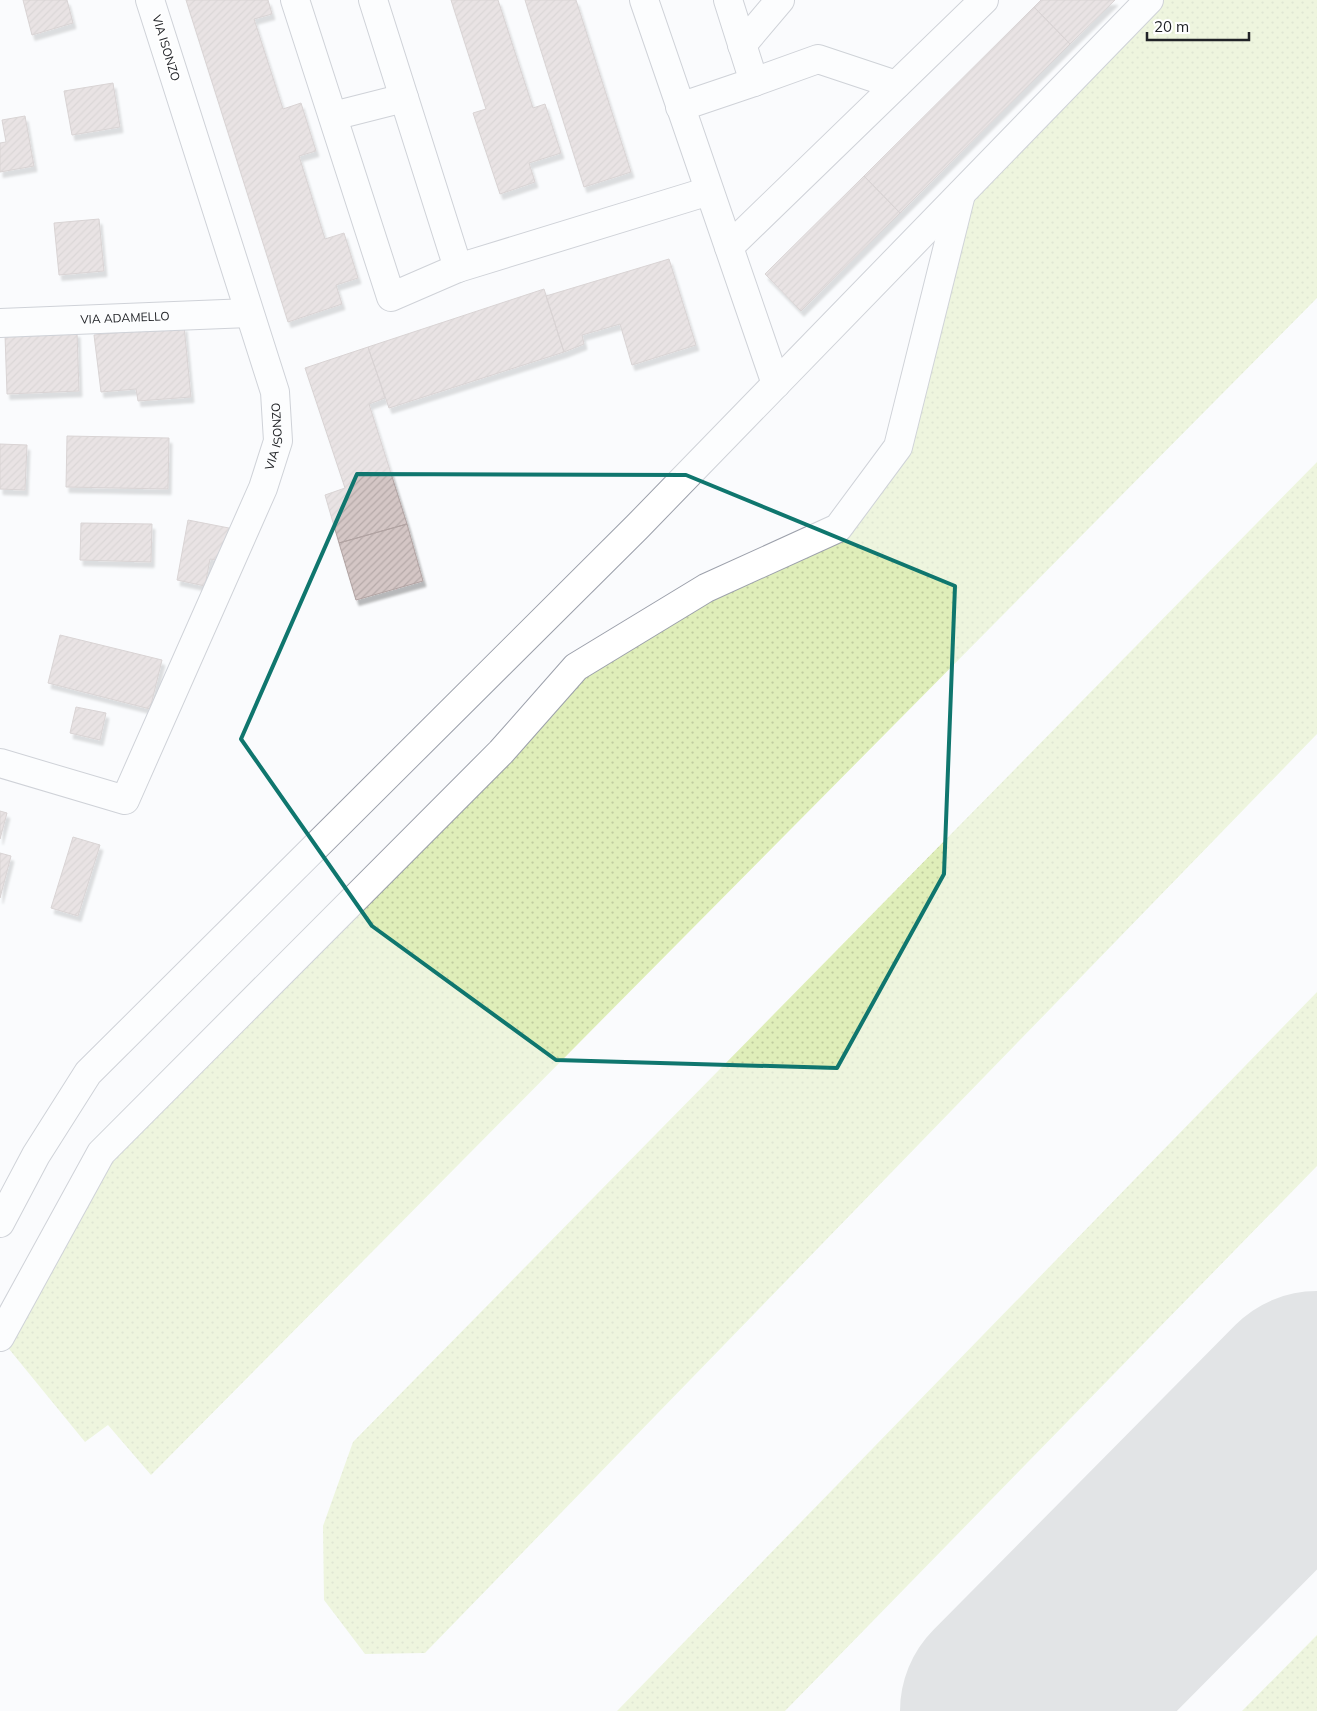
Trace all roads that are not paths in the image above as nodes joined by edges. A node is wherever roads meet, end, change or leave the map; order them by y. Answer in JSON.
{"nodes":[{"id":1,"x":150,"y":0,"type":"edge"},
{"id":2,"x":296,"y":0,"type":"edge"},
{"id":3,"x":373,"y":0,"type":"edge"},
{"id":4,"x":644,"y":0,"type":"edge"},
{"id":5,"x":728,"y":0,"type":"edge"},
{"id":6,"x":780,"y":0,"type":"edge"},
{"id":7,"x":984,"y":0,"type":"edge"},
{"id":8,"x":1149,"y":0,"type":"edge"},
{"id":9,"x":742,"y":45,"type":"junction"},
{"id":10,"x":754,"y":82,"type":"junction"},
{"id":11,"x":896,"y":85,"type":"junction"},
{"id":12,"x":404,"y":98,"type":"junction"},
{"id":13,"x":680,"y":107,"type":"junction"},
{"id":14,"x":333,"y":116,"type":"junction"},
{"id":15,"x":710,"y":191,"type":"junction"},
{"id":16,"x":962,"y":192,"type":"junction"},
{"id":17,"x":729,"y":246,"type":"junction"},
{"id":18,"x":458,"y":268,"type":"junction"},
{"id":19,"x":249,"y":313,"type":"junction"},
{"id":20,"x":0,"y":323,"type":"edge"},
{"id":21,"x":776,"y":384,"type":"junction"},
{"id":22,"x":0,"y":763,"type":"edge"},
{"id":23,"x":0,"y":1223,"type":"edge"},
{"id":24,"x":0,"y":1337,"type":"edge"}],
"edges":[{"from":1,"to":19,"type":"street","name":"VIA ISONZO"},
{"from":2,"to":14,"type":"street"},
{"from":3,"to":12,"type":"street"},
{"from":4,"to":13,"type":"street"},
{"from":5,"to":9,"type":"street"},
{"from":6,"to":9,"type":"street"},
{"from":7,"to":11,"type":"street"},
{"from":8,"to":16,"type":"street"},
{"from":9,"to":10,"type":"street"},
{"from":10,"to":11,"type":"street"},
{"from":10,"to":13,"type":"street"},
{"from":11,"to":17,"type":"street"},
{"from":12,"to":14,"type":"street"},
{"from":12,"to":18,"type":"street"},
{"from":13,"to":15,"type":"street"},
{"from":14,"to":18,"type":"street"},
{"from":15,"to":17,"type":"street"},
{"from":15,"to":18,"type":"street"},
{"from":16,"to":21,"type":"street"},
{"from":16,"to":24,"type":"street"},
{"from":17,"to":21,"type":"street"},
{"from":19,"to":20,"type":"street","name":"VIA ADAMELLO"},
{"from":19,"to":22,"type":"street","name":"VIA ISONZO"},
{"from":21,"to":23,"type":"street"}]}
